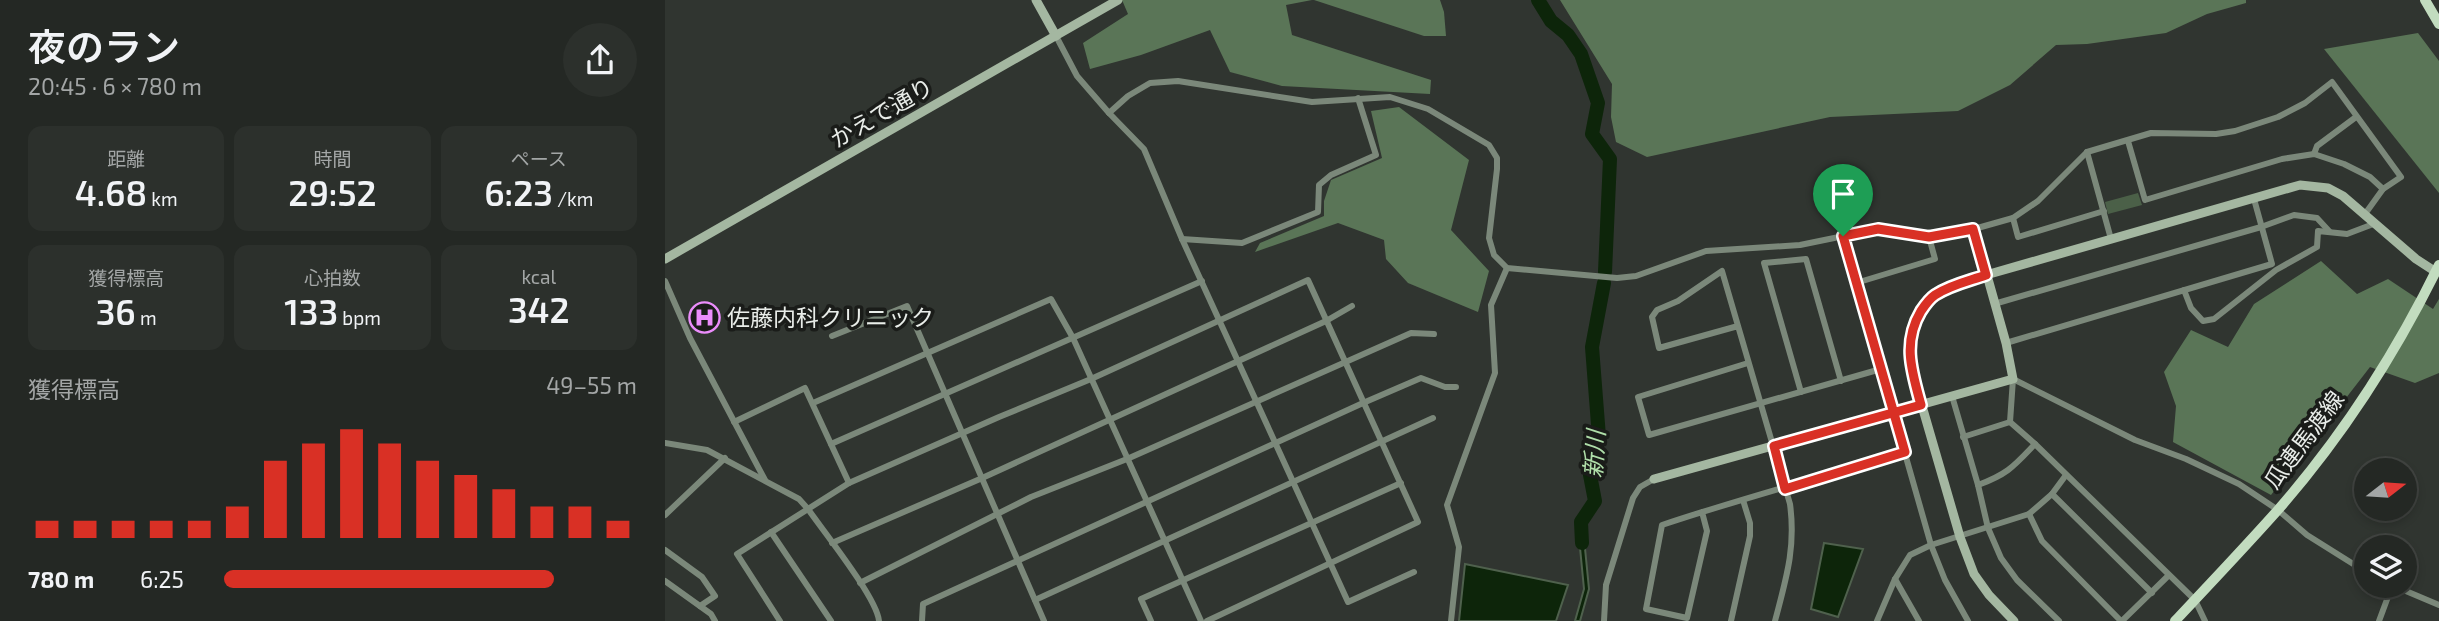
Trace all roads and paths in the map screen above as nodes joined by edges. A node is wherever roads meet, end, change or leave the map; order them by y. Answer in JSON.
{"nodes":[{"id":1,"x":1036,"y":0,"type":"edge"},
{"id":2,"x":1118,"y":0,"type":"edge"},
{"id":3,"x":2425,"y":0,"type":"edge"},
{"id":4,"x":2439,"y":24,"type":"edge"},
{"id":5,"x":1056,"y":36,"type":"junction"},
{"id":6,"x":1358,"y":98,"type":"junction"},
{"id":7,"x":1109,"y":113,"type":"junction"},
{"id":8,"x":2357,"y":117,"type":"junction"},
{"id":9,"x":2128,"y":141,"type":"junction"},
{"id":10,"x":2087,"y":152,"type":"junction"},
{"id":11,"x":2314,"y":154,"type":"junction"},
{"id":12,"x":2383,"y":189,"type":"junction"},
{"id":13,"x":2254,"y":198,"type":"junction"},
{"id":14,"x":2104,"y":211,"type":"junction"},
{"id":15,"x":2365,"y":214,"type":"junction"},
{"id":16,"x":2013,"y":218,"type":"junction"},
{"id":17,"x":2376,"y":223,"type":"junction"},
{"id":18,"x":2262,"y":227,"type":"junction"},
{"id":19,"x":1973,"y":229,"type":"junction"},
{"id":20,"x":2329,"y":231,"type":"junction"},
{"id":21,"x":1843,"y":236,"type":"junction"},
{"id":22,"x":1929,"y":237,"type":"junction"},
{"id":23,"x":1182,"y":239,"type":"junction"},
{"id":24,"x":2111,"y":239,"type":"junction"},
{"id":25,"x":665,"y":259,"type":"edge"},
{"id":26,"x":1507,"y":268,"type":"junction"},
{"id":27,"x":2437,"y":268,"type":"edge"},
{"id":28,"x":1986,"y":275,"type":"junction"},
{"id":29,"x":665,"y":281,"type":"edge"},
{"id":30,"x":1202,"y":281,"type":"junction"},
{"id":31,"x":1856,"y":283,"type":"junction"},
{"id":32,"x":2184,"y":290,"type":"junction"},
{"id":33,"x":1994,"y":304,"type":"junction"},
{"id":34,"x":1352,"y":306,"type":"dead end"},
{"id":35,"x":1219,"y":321,"type":"junction"},
{"id":36,"x":1326,"y":321,"type":"junction"},
{"id":37,"x":1738,"y":326,"type":"junction"},
{"id":38,"x":1434,"y":334,"type":"dead end"},
{"id":39,"x":832,"y":336,"type":"dead end"},
{"id":40,"x":1073,"y":338,"type":"junction"},
{"id":41,"x":2006,"y":342,"type":"junction"},
{"id":42,"x":926,"y":352,"type":"junction"},
{"id":43,"x":1239,"y":361,"type":"junction"},
{"id":44,"x":1345,"y":363,"type":"junction"},
{"id":45,"x":1748,"y":363,"type":"junction"},
{"id":46,"x":1881,"y":369,"type":"junction"},
{"id":47,"x":1091,"y":379,"type":"junction"},
{"id":48,"x":2013,"y":379,"type":"junction"},
{"id":49,"x":1841,"y":381,"type":"junction"},
{"id":50,"x":1456,"y":387,"type":"dead end"},
{"id":51,"x":1801,"y":392,"type":"junction"},
{"id":52,"x":945,"y":393,"type":"junction"},
{"id":53,"x":1952,"y":396,"type":"junction"},
{"id":54,"x":1257,"y":402,"type":"junction"},
{"id":55,"x":813,"y":403,"type":"junction"},
{"id":56,"x":1363,"y":403,"type":"junction"},
{"id":57,"x":1761,"y":403,"type":"junction"},
{"id":58,"x":1921,"y":405,"type":"junction"},
{"id":59,"x":1894,"y":412,"type":"junction"},
{"id":60,"x":1433,"y":418,"type":"dead end"},
{"id":61,"x":1109,"y":419,"type":"junction"},
{"id":62,"x":734,"y":422,"type":"junction"},
{"id":63,"x":2010,"y":422,"type":"junction"},
{"id":64,"x":962,"y":433,"type":"junction"},
{"id":65,"x":1963,"y":437,"type":"junction"},
{"id":66,"x":1275,"y":442,"type":"junction"},
{"id":67,"x":665,"y":443,"type":"edge"},
{"id":68,"x":1381,"y":443,"type":"junction"},
{"id":69,"x":831,"y":444,"type":"junction"},
{"id":70,"x":2035,"y":444,"type":"junction"},
{"id":71,"x":1774,"y":446,"type":"junction"},
{"id":72,"x":1905,"y":452,"type":"junction"},
{"id":73,"x":725,"y":458,"type":"junction"},
{"id":74,"x":1127,"y":459,"type":"junction"},
{"id":75,"x":2066,"y":475,"type":"junction"},
{"id":76,"x":981,"y":479,"type":"junction"},
{"id":77,"x":1654,"y":479,"type":"joint"},
{"id":78,"x":766,"y":482,"type":"junction"},
{"id":79,"x":1294,"y":482,"type":"junction"},
{"id":80,"x":849,"y":483,"type":"junction"},
{"id":81,"x":1401,"y":483,"type":"junction"},
{"id":82,"x":1979,"y":485,"type":"junction"},
{"id":83,"x":1785,"y":489,"type":"junction"},
{"id":84,"x":2052,"y":494,"type":"junction"},
{"id":85,"x":1743,"y":500,"type":"junction"},
{"id":86,"x":1146,"y":501,"type":"junction"},
{"id":87,"x":809,"y":509,"type":"junction"},
{"id":88,"x":2278,"y":510,"type":"junction"},
{"id":89,"x":1702,"y":512,"type":"junction"},
{"id":90,"x":997,"y":513,"type":"junction"},
{"id":91,"x":2029,"y":514,"type":"junction"},
{"id":92,"x":665,"y":515,"type":"edge"},
{"id":93,"x":1312,"y":523,"type":"junction"},
{"id":94,"x":1988,"y":528,"type":"junction"},
{"id":95,"x":771,"y":532,"type":"junction"},
{"id":96,"x":1960,"y":537,"type":"junction"},
{"id":97,"x":1166,"y":541,"type":"junction"},
{"id":98,"x":832,"y":543,"type":"junction"},
{"id":99,"x":1931,"y":545,"type":"junction"},
{"id":100,"x":665,"y":550,"type":"edge"},
{"id":101,"x":1016,"y":560,"type":"junction"},
{"id":102,"x":1330,"y":562,"type":"junction"},
{"id":103,"x":2354,"y":564,"type":"edge"},
{"id":104,"x":1414,"y":572,"type":"dead end"},
{"id":105,"x":2168,"y":576,"type":"junction"},
{"id":106,"x":1895,"y":579,"type":"junction"},
{"id":107,"x":665,"y":581,"type":"edge"},
{"id":108,"x":1185,"y":581,"type":"junction"},
{"id":109,"x":860,"y":583,"type":"junction"},
{"id":110,"x":2152,"y":593,"type":"junction"},
{"id":111,"x":2417,"y":596,"type":"edge"},
{"id":112,"x":2388,"y":598,"type":"edge"},
{"id":113,"x":1035,"y":600,"type":"junction"},
{"id":114,"x":2195,"y":600,"type":"junction"},
{"id":115,"x":2439,"y":605,"type":"edge"},
{"id":116,"x":700,"y":606,"type":"junction"},
{"id":117,"x":715,"y":621,"type":"edge"},
{"id":118,"x":780,"y":621,"type":"edge"},
{"id":119,"x":831,"y":621,"type":"edge"},
{"id":120,"x":879,"y":621,"type":"edge"},
{"id":121,"x":922,"y":621,"type":"edge"},
{"id":122,"x":1044,"y":621,"type":"edge"},
{"id":123,"x":1151,"y":621,"type":"edge"},
{"id":124,"x":1201,"y":621,"type":"edge"},
{"id":125,"x":1207,"y":621,"type":"edge"},
{"id":126,"x":1451,"y":621,"type":"edge"},
{"id":127,"x":1604,"y":621,"type":"edge"},
{"id":128,"x":1731,"y":621,"type":"edge"},
{"id":129,"x":1775,"y":621,"type":"edge"},
{"id":130,"x":1877,"y":621,"type":"edge"},
{"id":131,"x":1919,"y":621,"type":"edge"},
{"id":132,"x":1968,"y":621,"type":"edge"},
{"id":133,"x":2014,"y":621,"type":"edge"},
{"id":134,"x":2059,"y":621,"type":"edge"},
{"id":135,"x":2122,"y":621,"type":"edge"},
{"id":136,"x":2175,"y":621,"type":"edge"},
{"id":137,"x":2205,"y":621,"type":"edge"},
{"id":138,"x":2379,"y":621,"type":"edge"}],
"edges":[{"from":1,"to":5,"type":"street"},
{"from":2,"to":5,"type":"street","name":"かえで通り"},
{"from":3,"to":4,"type":"main road"},
{"from":5,"to":7,"type":"street"},
{"from":5,"to":25,"type":"street","name":"かえで通り"},
{"from":6,"to":7,"type":"street"},
{"from":6,"to":23,"type":"street"},
{"from":6,"to":26,"type":"street"},
{"from":7,"to":23,"type":"street"},
{"from":8,"to":9,"type":"street"},
{"from":8,"to":11,"type":"street"},
{"from":8,"to":12,"type":"street"},
{"from":9,"to":10,"type":"street"},
{"from":9,"to":11,"type":"street"},
{"from":10,"to":14,"type":"street"},
{"from":10,"to":16,"type":"street"},
{"from":11,"to":12,"type":"street"},
{"from":12,"to":15,"type":"street"},
{"from":13,"to":15,"type":"street"},
{"from":13,"to":18,"type":"street"},
{"from":13,"to":24,"type":"street"},
{"from":14,"to":16,"type":"street"},
{"from":14,"to":24,"type":"street"},
{"from":15,"to":17,"type":"street"},
{"from":16,"to":19,"type":"street"},
{"from":17,"to":20,"type":"street"},
{"from":17,"to":27,"type":"street"},
{"from":18,"to":20,"type":"street"},
{"from":18,"to":32,"type":"street"},
{"from":18,"to":33,"type":"street"},
{"from":19,"to":22,"type":"street"},
{"from":19,"to":28,"type":"street"},
{"from":20,"to":32,"type":"street"},
{"from":21,"to":22,"type":"street"},
{"from":21,"to":26,"type":"street"},
{"from":21,"to":31,"type":"street"},
{"from":22,"to":31,"type":"street"},
{"from":23,"to":30,"type":"street"},
{"from":24,"to":28,"type":"street"},
{"from":26,"to":126,"type":"street"},
{"from":27,"to":88,"type":"main road","name":"瓜連馬渡線"},
{"from":28,"to":33,"type":"street"},
{"from":28,"to":58,"type":"street"},
{"from":29,"to":62,"type":"street"},
{"from":30,"to":35,"type":"street"},
{"from":30,"to":40,"type":"street"},
{"from":31,"to":46,"type":"street"},
{"from":32,"to":41,"type":"street"},
{"from":33,"to":41,"type":"street"},
{"from":34,"to":36,"type":"street"},
{"from":35,"to":36,"type":"street"},
{"from":35,"to":43,"type":"street"},
{"from":35,"to":47,"type":"street"},
{"from":36,"to":43,"type":"street"},
{"from":36,"to":44,"type":"street"},
{"from":37,"to":37,"type":"street"},
{"from":37,"to":45,"type":"street"},
{"from":38,"to":44,"type":"street"},
{"from":39,"to":42,"type":"street"},
{"from":40,"to":42,"type":"street"},
{"from":40,"to":47,"type":"street"},
{"from":40,"to":52,"type":"street"},
{"from":41,"to":48,"type":"street"},
{"from":42,"to":52,"type":"street"},
{"from":42,"to":55,"type":"street"},
{"from":43,"to":54,"type":"street"},
{"from":43,"to":61,"type":"street"},
{"from":44,"to":54,"type":"street"},
{"from":44,"to":56,"type":"street"},
{"from":45,"to":57,"type":"street"},
{"from":45,"to":57,"type":"street"},
{"from":46,"to":49,"type":"street"},
{"from":46,"to":59,"type":"street"},
{"from":47,"to":61,"type":"street"},
{"from":47,"to":64,"type":"street"},
{"from":48,"to":53,"type":"street"},
{"from":48,"to":63,"type":"street"},
{"from":48,"to":88,"type":"street"},
{"from":49,"to":51,"type":"street"},
{"from":49,"to":51,"type":"street"},
{"from":50,"to":56,"type":"street"},
{"from":51,"to":57,"type":"street"},
{"from":52,"to":64,"type":"street"},
{"from":52,"to":69,"type":"street"},
{"from":53,"to":58,"type":"street"},
{"from":53,"to":65,"type":"street"},
{"from":54,"to":66,"type":"street"},
{"from":54,"to":74,"type":"street"},
{"from":55,"to":62,"type":"street"},
{"from":55,"to":69,"type":"street"},
{"from":56,"to":66,"type":"street"},
{"from":56,"to":68,"type":"street"},
{"from":57,"to":71,"type":"street"},
{"from":58,"to":59,"type":"street"},
{"from":58,"to":96,"type":"street"},
{"from":59,"to":71,"type":"street"},
{"from":59,"to":72,"type":"street"},
{"from":60,"to":68,"type":"street"},
{"from":61,"to":74,"type":"street"},
{"from":61,"to":76,"type":"street"},
{"from":62,"to":78,"type":"street"},
{"from":63,"to":65,"type":"street"},
{"from":63,"to":70,"type":"street"},
{"from":64,"to":76,"type":"street"},
{"from":64,"to":80,"type":"street"},
{"from":65,"to":82,"type":"street"},
{"from":66,"to":79,"type":"street"},
{"from":66,"to":86,"type":"street"},
{"from":67,"to":73,"type":"street"},
{"from":68,"to":79,"type":"street"},
{"from":68,"to":81,"type":"street"},
{"from":69,"to":80,"type":"street"},
{"from":70,"to":75,"type":"street"},
{"from":70,"to":82,"type":"street"},
{"from":71,"to":77,"type":"street"},
{"from":71,"to":83,"type":"street"},
{"from":72,"to":83,"type":"street"},
{"from":72,"to":99,"type":"street"},
{"from":73,"to":78,"type":"street"},
{"from":73,"to":92,"type":"street"},
{"from":74,"to":86,"type":"street"},
{"from":74,"to":90,"type":"street"},
{"from":75,"to":84,"type":"street"},
{"from":75,"to":105,"type":"street"},
{"from":76,"to":90,"type":"street"},
{"from":76,"to":98,"type":"street"},
{"from":77,"to":127,"type":"street"},
{"from":78,"to":87,"type":"street"},
{"from":79,"to":93,"type":"street"},
{"from":79,"to":97,"type":"street"},
{"from":80,"to":87,"type":"street"},
{"from":81,"to":93,"type":"street"},
{"from":81,"to":102,"type":"street"},
{"from":82,"to":94,"type":"street"},
{"from":83,"to":85,"type":"street"},
{"from":83,"to":129,"type":"street"},
{"from":84,"to":91,"type":"street"},
{"from":84,"to":110,"type":"street"},
{"from":85,"to":89,"type":"street"},
{"from":85,"to":128,"type":"street"},
{"from":86,"to":97,"type":"street"},
{"from":86,"to":101,"type":"street"},
{"from":87,"to":95,"type":"street"},
{"from":87,"to":98,"type":"street"},
{"from":88,"to":103,"type":"street"},
{"from":88,"to":114,"type":"main road","name":"瓜連馬渡線"},
{"from":89,"to":89,"type":"street"},
{"from":90,"to":101,"type":"street"},
{"from":90,"to":109,"type":"street"},
{"from":91,"to":94,"type":"street"},
{"from":91,"to":135,"type":"street"},
{"from":93,"to":102,"type":"street"},
{"from":93,"to":108,"type":"street"},
{"from":94,"to":96,"type":"street"},
{"from":94,"to":134,"type":"street"},
{"from":95,"to":118,"type":"street"},
{"from":95,"to":119,"type":"street"},
{"from":96,"to":99,"type":"street"},
{"from":96,"to":133,"type":"street"},
{"from":97,"to":108,"type":"street"},
{"from":97,"to":113,"type":"street"},
{"from":98,"to":109,"type":"street"},
{"from":99,"to":106,"type":"street"},
{"from":99,"to":132,"type":"street"},
{"from":100,"to":116,"type":"street"},
{"from":101,"to":113,"type":"street"},
{"from":101,"to":121,"type":"street"},
{"from":102,"to":104,"type":"street"},
{"from":102,"to":125,"type":"street"},
{"from":105,"to":110,"type":"street"},
{"from":105,"to":114,"type":"street"},
{"from":106,"to":130,"type":"street"},
{"from":106,"to":131,"type":"street"},
{"from":107,"to":116,"type":"street"},
{"from":108,"to":123,"type":"street"},
{"from":108,"to":124,"type":"street"},
{"from":109,"to":120,"type":"street"},
{"from":110,"to":135,"type":"street"},
{"from":111,"to":115,"type":"street"},
{"from":112,"to":138,"type":"street"},
{"from":113,"to":122,"type":"street"},
{"from":114,"to":136,"type":"main road","name":"瓜連馬渡線"},
{"from":114,"to":137,"type":"street"},
{"from":116,"to":117,"type":"street"}]}
